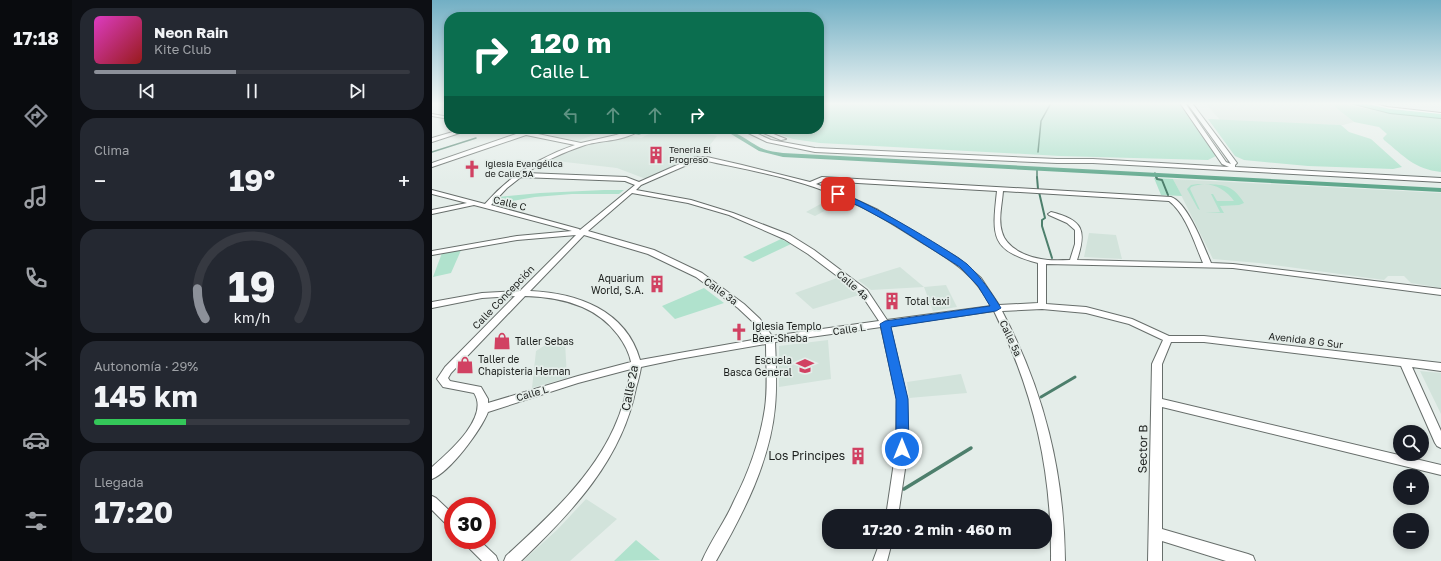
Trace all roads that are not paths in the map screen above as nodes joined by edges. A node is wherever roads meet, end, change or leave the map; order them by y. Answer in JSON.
{"nodes":[{"id":1,"x":1200,"y":129,"type":"edge"},
{"id":2,"x":1207,"y":129,"type":"edge"},
{"id":3,"x":452,"y":134,"type":"edge"},
{"id":4,"x":522,"y":134,"type":"edge"},
{"id":5,"x":530,"y":134,"type":"edge"},
{"id":6,"x":627,"y":134,"type":"edge"},
{"id":7,"x":753,"y":134,"type":"edge"},
{"id":8,"x":759,"y":134,"type":"edge"},
{"id":9,"x":768,"y":134,"type":"edge"},
{"id":10,"x":775,"y":137,"type":"junction"},
{"id":11,"x":432,"y":140,"type":"edge"},
{"id":12,"x":582,"y":145,"type":"junction"},
{"id":13,"x":790,"y":146,"type":"junction"},
{"id":14,"x":913,"y":150,"type":"junction"},
{"id":15,"x":887,"y":153,"type":"junction"},
{"id":16,"x":936,"y":155,"type":"junction"},
{"id":17,"x":701,"y":158,"type":"joint"},
{"id":18,"x":1224,"y":163,"type":"junction"},
{"id":19,"x":1232,"y":164,"type":"junction"},
{"id":20,"x":432,"y":165,"type":"edge"},
{"id":21,"x":1214,"y":167,"type":"junction"},
{"id":22,"x":1252,"y":170,"type":"junction"},
{"id":23,"x":521,"y":175,"type":"junction"},
{"id":24,"x":1441,"y":175,"type":"edge"},
{"id":25,"x":1441,"y":180,"type":"edge"},
{"id":26,"x":640,"y":184,"type":"junction"},
{"id":27,"x":810,"y":184,"type":"junction"},
{"id":28,"x":1000,"y":189,"type":"junction"},
{"id":29,"x":631,"y":190,"type":"junction"},
{"id":30,"x":432,"y":192,"type":"edge"},
{"id":31,"x":474,"y":204,"type":"junction"},
{"id":32,"x":486,"y":207,"type":"junction"},
{"id":33,"x":432,"y":212,"type":"edge"},
{"id":34,"x":1051,"y":214,"type":"dead end"},
{"id":35,"x":583,"y":232,"type":"junction"},
{"id":36,"x":432,"y":253,"type":"edge"},
{"id":37,"x":1042,"y":262,"type":"junction"},
{"id":38,"x":1073,"y":262,"type":"junction"},
{"id":39,"x":1208,"y":265,"type":"junction"},
{"id":40,"x":1441,"y":292,"type":"edge"},
{"id":41,"x":522,"y":293,"type":"junction"},
{"id":42,"x":432,"y":305,"type":"edge"},
{"id":43,"x":1042,"y":306,"type":"junction"},
{"id":44,"x":996,"y":308,"type":"junction"},
{"id":45,"x":885,"y":324,"type":"junction"},
{"id":46,"x":1168,"y":339,"type":"junction"},
{"id":47,"x":770,"y":341,"type":"junction"},
{"id":48,"x":1405,"y":363,"type":"junction"},
{"id":49,"x":636,"y":364,"type":"junction"},
{"id":50,"x":1441,"y":367,"type":"edge"},
{"id":51,"x":1157,"y":402,"type":"junction"},
{"id":52,"x":484,"y":409,"type":"junction"},
{"id":53,"x":1441,"y":443,"type":"edge"},
{"id":54,"x":1441,"y":470,"type":"edge"},
{"id":55,"x":432,"y":474,"type":"edge"},
{"id":56,"x":432,"y":502,"type":"edge"},
{"id":57,"x":893,"y":509,"type":"edge"},
{"id":58,"x":444,"y":514,"type":"edge"},
{"id":59,"x":1155,"y":533,"type":"junction"},
{"id":60,"x":479,"y":549,"type":"edge"},
{"id":61,"x":884,"y":549,"type":"edge"},
{"id":62,"x":491,"y":561,"type":"edge"},
{"id":63,"x":511,"y":561,"type":"edge"},
{"id":64,"x":709,"y":561,"type":"edge"},
{"id":65,"x":880,"y":561,"type":"edge"},
{"id":66,"x":1058,"y":561,"type":"edge"},
{"id":67,"x":1155,"y":561,"type":"edge"},
{"id":68,"x":1248,"y":561,"type":"edge"}],
"edges":[{"from":1,"to":18,"type":"street"},
{"from":2,"to":19,"type":"street"},
{"from":3,"to":11,"type":"street"},
{"from":4,"to":20,"type":"street"},
{"from":5,"to":12,"type":"street"},
{"from":6,"to":12,"type":"street"},
{"from":7,"to":13,"type":"street"},
{"from":8,"to":10,"type":"street"},
{"from":9,"to":10,"type":"street"},
{"from":10,"to":13,"type":"street"},
{"from":10,"to":14,"type":"street"},
{"from":12,"to":23,"type":"street"},
{"from":13,"to":15,"type":"street"},
{"from":14,"to":15,"type":"street"},
{"from":14,"to":16,"type":"street"},
{"from":14,"to":18,"type":"street"},
{"from":15,"to":16,"type":"street"},
{"from":16,"to":21,"type":"street"},
{"from":17,"to":26,"type":"street","name":"Calle Concepción"},
{"from":17,"to":27,"type":"street","name":"Calle 5a"},
{"from":18,"to":19,"type":"street"},
{"from":19,"to":21,"type":"street"},
{"from":19,"to":22,"type":"street"},
{"from":19,"to":24,"type":"street"},
{"from":21,"to":22,"type":"street"},
{"from":22,"to":25,"type":"street"},
{"from":23,"to":26,"type":"street"},
{"from":23,"to":32,"type":"street"},
{"from":26,"to":29,"type":"street","name":"Calle Concepción"},
{"from":27,"to":28,"type":"street"},
{"from":27,"to":44,"type":"street","name":"Calle 5a"},
{"from":28,"to":37,"type":"street"},
{"from":28,"to":39,"type":"street"},
{"from":29,"to":35,"type":"street","name":"Calle Concepción"},
{"from":29,"to":45,"type":"street","name":"Calle 4a"},
{"from":30,"to":31,"type":"street","name":"Calle C"},
{"from":31,"to":32,"type":"street","name":"Calle C"},
{"from":31,"to":33,"type":"street"},
{"from":32,"to":35,"type":"street","name":"Calle C"},
{"from":34,"to":38,"type":"street"},
{"from":35,"to":36,"type":"street","name":"Calle 3a"},
{"from":35,"to":41,"type":"street","name":"Calle Concepción"},
{"from":35,"to":47,"type":"street","name":"Calle 3a"},
{"from":37,"to":38,"type":"street"},
{"from":37,"to":43,"type":"street"},
{"from":38,"to":39,"type":"street"},
{"from":39,"to":40,"type":"street"},
{"from":41,"to":42,"type":"street","name":"Calle 2a"},
{"from":41,"to":49,"type":"street","name":"Calle 2a"},
{"from":41,"to":52,"type":"street","name":"Calle Concepción"},
{"from":43,"to":44,"type":"street","name":"Calle L"},
{"from":43,"to":46,"type":"street","name":"Calle L"},
{"from":44,"to":45,"type":"street","name":"Calle L"},
{"from":44,"to":66,"type":"street","name":"Calle 5a"},
{"from":45,"to":47,"type":"street","name":"Calle L"},
{"from":45,"to":57,"type":"street","name":"Calle 4a"},
{"from":46,"to":48,"type":"street","name":"Avenida 8 G Sur"},
{"from":46,"to":51,"type":"street","name":"Sector B"},
{"from":47,"to":49,"type":"street","name":"Calle L"},
{"from":47,"to":64,"type":"street"},
{"from":48,"to":50,"type":"street","name":"Avenida 8 G Sur"},
{"from":48,"to":53,"type":"street"},
{"from":49,"to":52,"type":"street","name":"Calle L"},
{"from":49,"to":63,"type":"street","name":"Calle 2a"},
{"from":51,"to":54,"type":"street"},
{"from":51,"to":59,"type":"street","name":"Sector B"},
{"from":52,"to":55,"type":"street"},
{"from":56,"to":58,"type":"street"},
{"from":59,"to":67,"type":"street","name":"Sector B"},
{"from":59,"to":68,"type":"street"},
{"from":60,"to":62,"type":"street"},
{"from":61,"to":65,"type":"street"}]}
